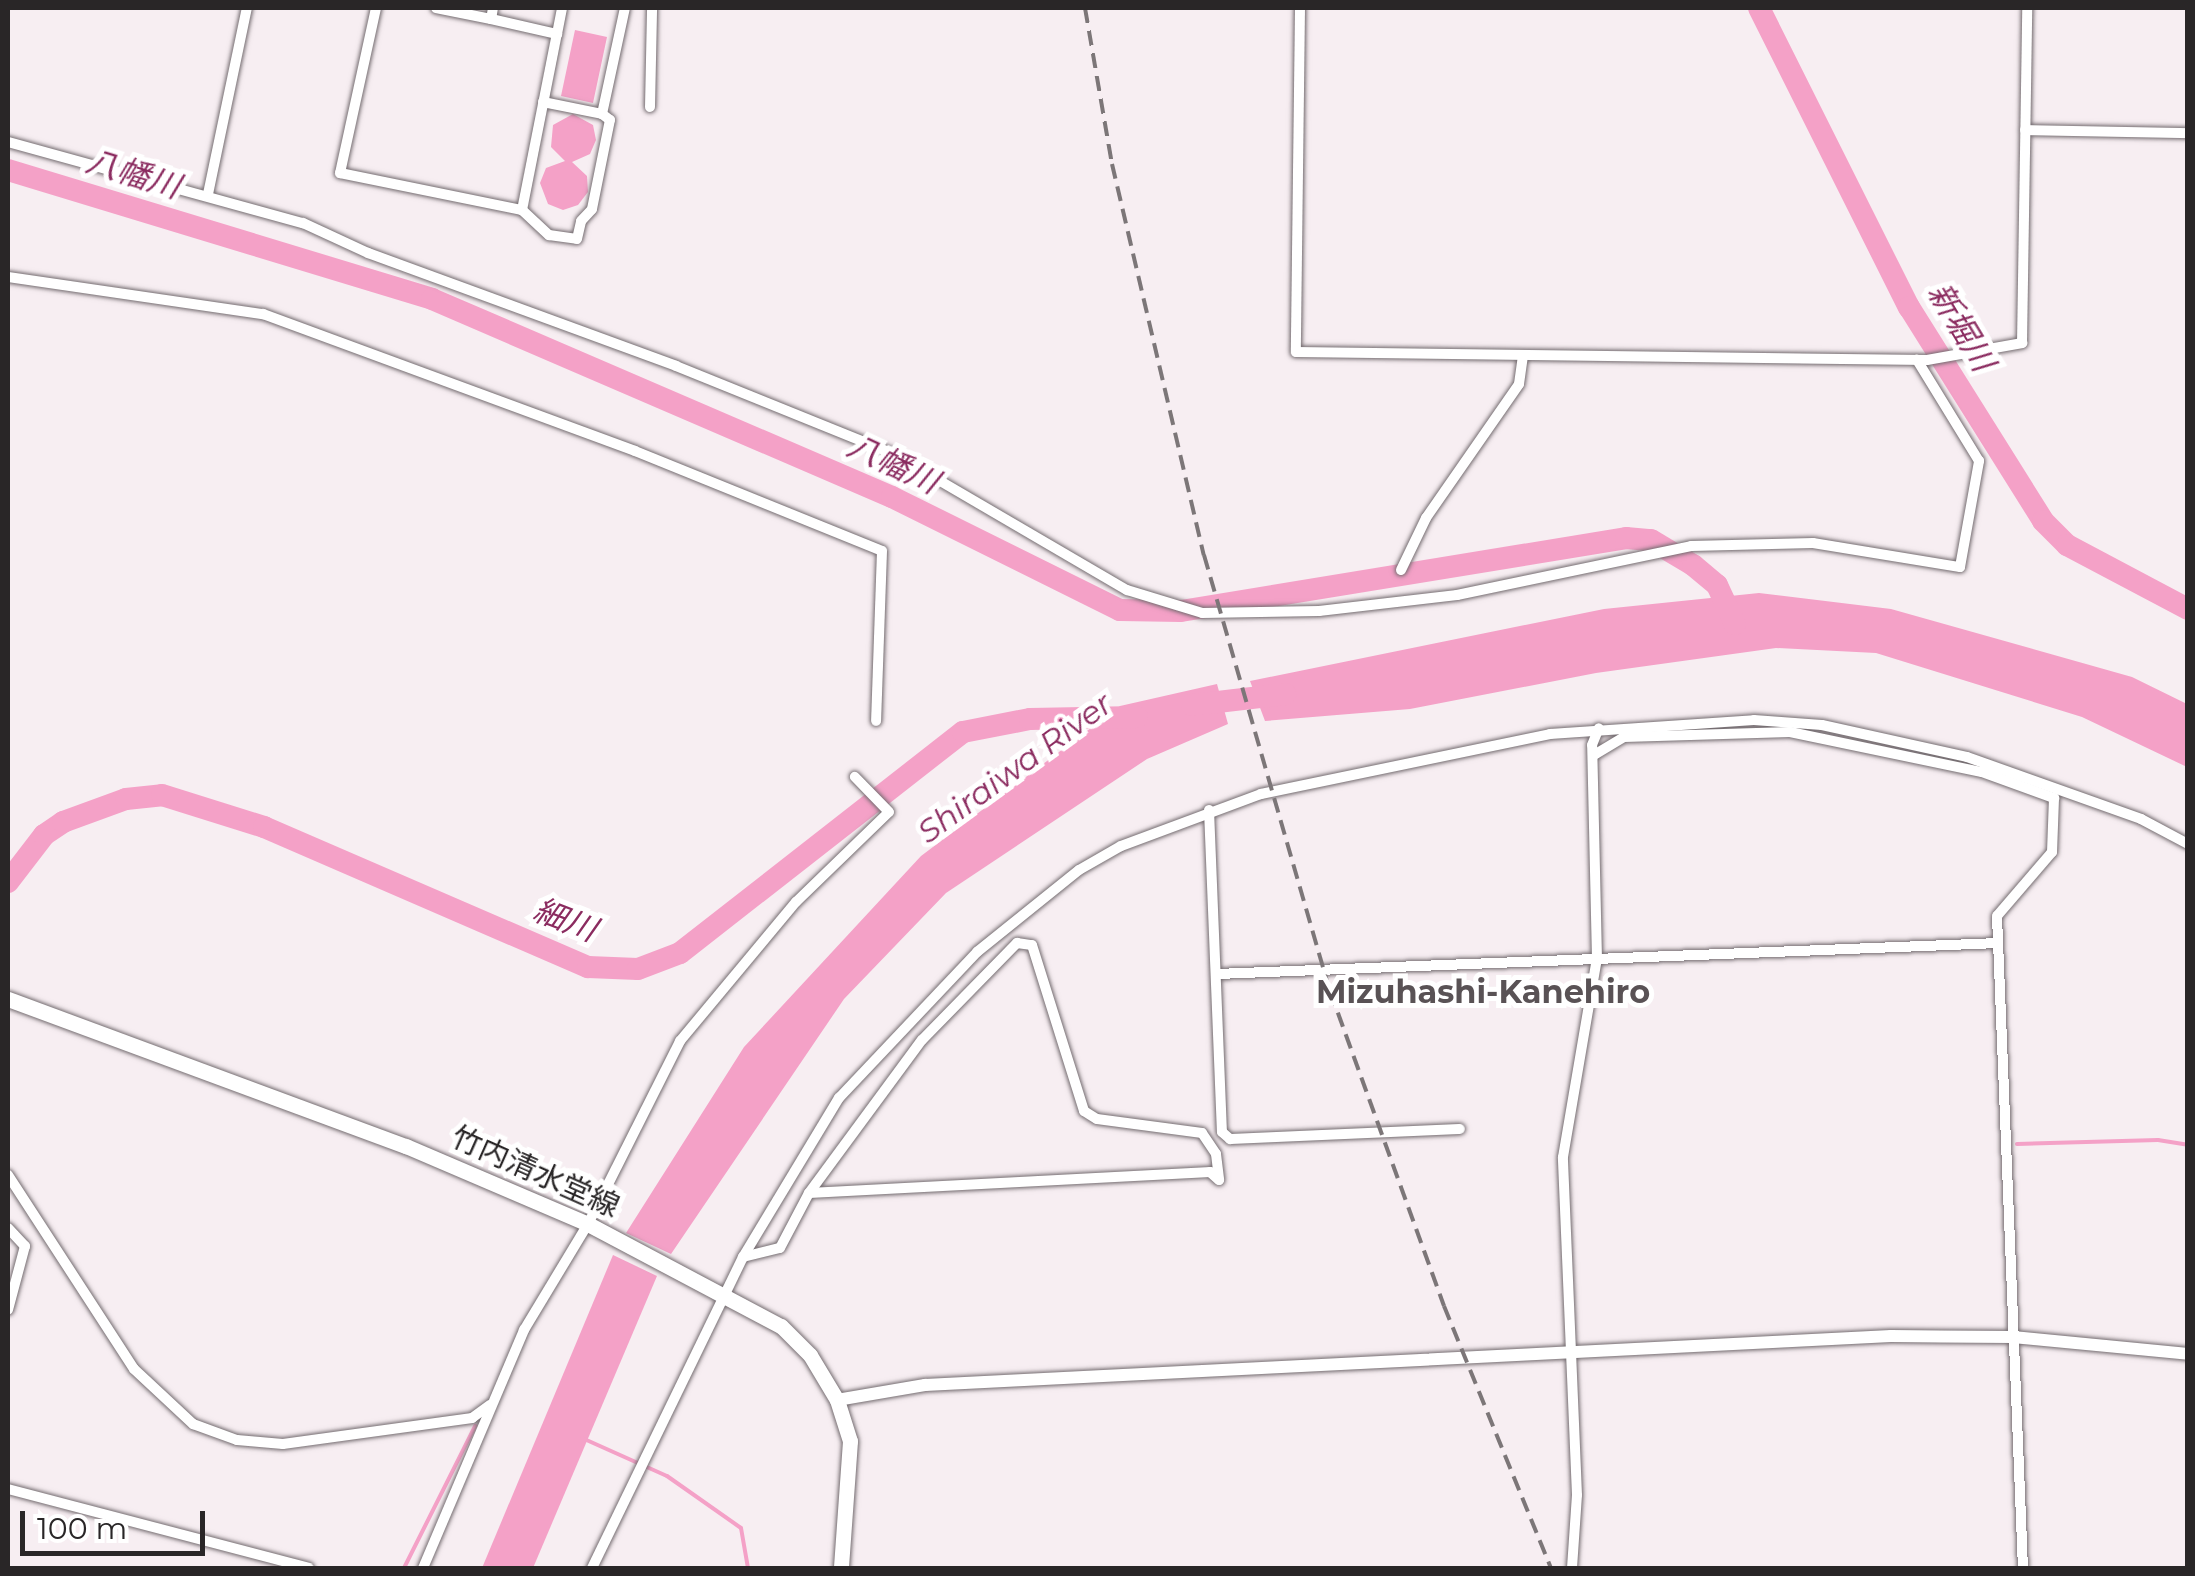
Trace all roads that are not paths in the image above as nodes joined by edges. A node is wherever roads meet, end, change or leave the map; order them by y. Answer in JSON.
{"nodes":[{"id":1,"x":248,"y":8,"type":"edge"},
{"id":2,"x":376,"y":8,"type":"edge"},
{"id":3,"x":436,"y":8,"type":"edge"},
{"id":4,"x":562,"y":8,"type":"edge"},
{"id":5,"x":625,"y":8,"type":"edge"},
{"id":6,"x":652,"y":8,"type":"edge"},
{"id":7,"x":1300,"y":8,"type":"edge"},
{"id":8,"x":2027,"y":8,"type":"edge"},
{"id":9,"x":492,"y":13,"type":"edge"},
{"id":10,"x":557,"y":34,"type":"junction"},
{"id":11,"x":544,"y":102,"type":"junction"},
{"id":12,"x":650,"y":107,"type":"dead end"},
{"id":13,"x":602,"y":114,"type":"junction"},
{"id":14,"x":2025,"y":130,"type":"junction"},
{"id":15,"x":2188,"y":133,"type":"edge"},
{"id":16,"x":8,"y":142,"type":"edge"},
{"id":17,"x":208,"y":194,"type":"junction"},
{"id":18,"x":522,"y":210,"type":"junction"},
{"id":19,"x":8,"y":277,"type":"edge"},
{"id":20,"x":1524,"y":355,"type":"junction"},
{"id":21,"x":1922,"y":360,"type":"junction"},
{"id":22,"x":1401,"y":570,"type":"dead end"},
{"id":23,"x":876,"y":721,"type":"dead end"},
{"id":24,"x":1599,"y":728,"type":"junction"},
{"id":25,"x":1594,"y":755,"type":"junction"},
{"id":26,"x":855,"y":777,"type":"dead end"},
{"id":27,"x":1208,"y":810,"type":"junction"},
{"id":28,"x":2188,"y":844,"type":"edge"},
{"id":29,"x":1998,"y":943,"type":"junction"},
{"id":30,"x":1597,"y":960,"type":"junction"},
{"id":31,"x":1216,"y":974,"type":"junction"},
{"id":32,"x":8,"y":999,"type":"edge"},
{"id":33,"x":1460,"y":1129,"type":"dead end"},
{"id":34,"x":8,"y":1175,"type":"edge"},
{"id":35,"x":809,"y":1194,"type":"junction"},
{"id":36,"x":588,"y":1224,"type":"junction"},
{"id":37,"x":8,"y":1228,"type":"edge"},
{"id":38,"x":742,"y":1257,"type":"junction"},
{"id":39,"x":724,"y":1292,"type":"junction"},
{"id":40,"x":8,"y":1310,"type":"edge"},
{"id":41,"x":2013,"y":1337,"type":"junction"},
{"id":42,"x":1570,"y":1352,"type":"junction"},
{"id":43,"x":2188,"y":1354,"type":"edge"},
{"id":44,"x":837,"y":1400,"type":"junction"},
{"id":45,"x":494,"y":1402,"type":"junction"},
{"id":46,"x":8,"y":1489,"type":"edge"},
{"id":47,"x":309,"y":1568,"type":"edge"},
{"id":48,"x":423,"y":1568,"type":"edge"},
{"id":49,"x":592,"y":1568,"type":"edge"},
{"id":50,"x":841,"y":1568,"type":"edge"},
{"id":51,"x":1572,"y":1568,"type":"edge"},
{"id":52,"x":2023,"y":1568,"type":"edge"}],
"edges":[{"from":1,"to":17,"type":"street"},
{"from":2,"to":18,"type":"street"},
{"from":3,"to":9,"type":"street"},
{"from":4,"to":10,"type":"street"},
{"from":5,"to":13,"type":"street"},
{"from":6,"to":12,"type":"street"},
{"from":7,"to":20,"type":"street"},
{"from":8,"to":14,"type":"street"},
{"from":9,"to":10,"type":"street"},
{"from":10,"to":11,"type":"street"},
{"from":11,"to":13,"type":"street"},
{"from":11,"to":18,"type":"street"},
{"from":13,"to":18,"type":"street"},
{"from":14,"to":15,"type":"street"},
{"from":14,"to":21,"type":"street"},
{"from":16,"to":17,"type":"street"},
{"from":17,"to":21,"type":"street"},
{"from":19,"to":23,"type":"street"},
{"from":20,"to":21,"type":"street"},
{"from":20,"to":22,"type":"street"},
{"from":24,"to":25,"type":"street"},
{"from":24,"to":27,"type":"street"},
{"from":24,"to":28,"type":"street"},
{"from":25,"to":29,"type":"street"},
{"from":25,"to":30,"type":"street"},
{"from":26,"to":36,"type":"street"},
{"from":27,"to":31,"type":"street"},
{"from":27,"to":38,"type":"street"},
{"from":29,"to":30,"type":"street"},
{"from":29,"to":41,"type":"street"},
{"from":30,"to":31,"type":"street"},
{"from":30,"to":42,"type":"street"},
{"from":31,"to":33,"type":"street"},
{"from":32,"to":36,"type":"main road","name":"竹内清水堂線"},
{"from":34,"to":45,"type":"street"},
{"from":35,"to":35,"type":"street"},
{"from":35,"to":38,"type":"street"},
{"from":36,"to":39,"type":"main road","name":"竹内清水堂線"},
{"from":36,"to":45,"type":"street"},
{"from":37,"to":40,"type":"street"},
{"from":38,"to":39,"type":"street"},
{"from":39,"to":44,"type":"main road","name":"竹内清水堂線"},
{"from":39,"to":49,"type":"street"},
{"from":41,"to":42,"type":"street"},
{"from":41,"to":43,"type":"street"},
{"from":41,"to":52,"type":"street"},
{"from":42,"to":44,"type":"street"},
{"from":42,"to":51,"type":"street"},
{"from":44,"to":50,"type":"main road","name":"竹内清水堂線"},
{"from":45,"to":48,"type":"street"},
{"from":46,"to":47,"type":"street"}]}
